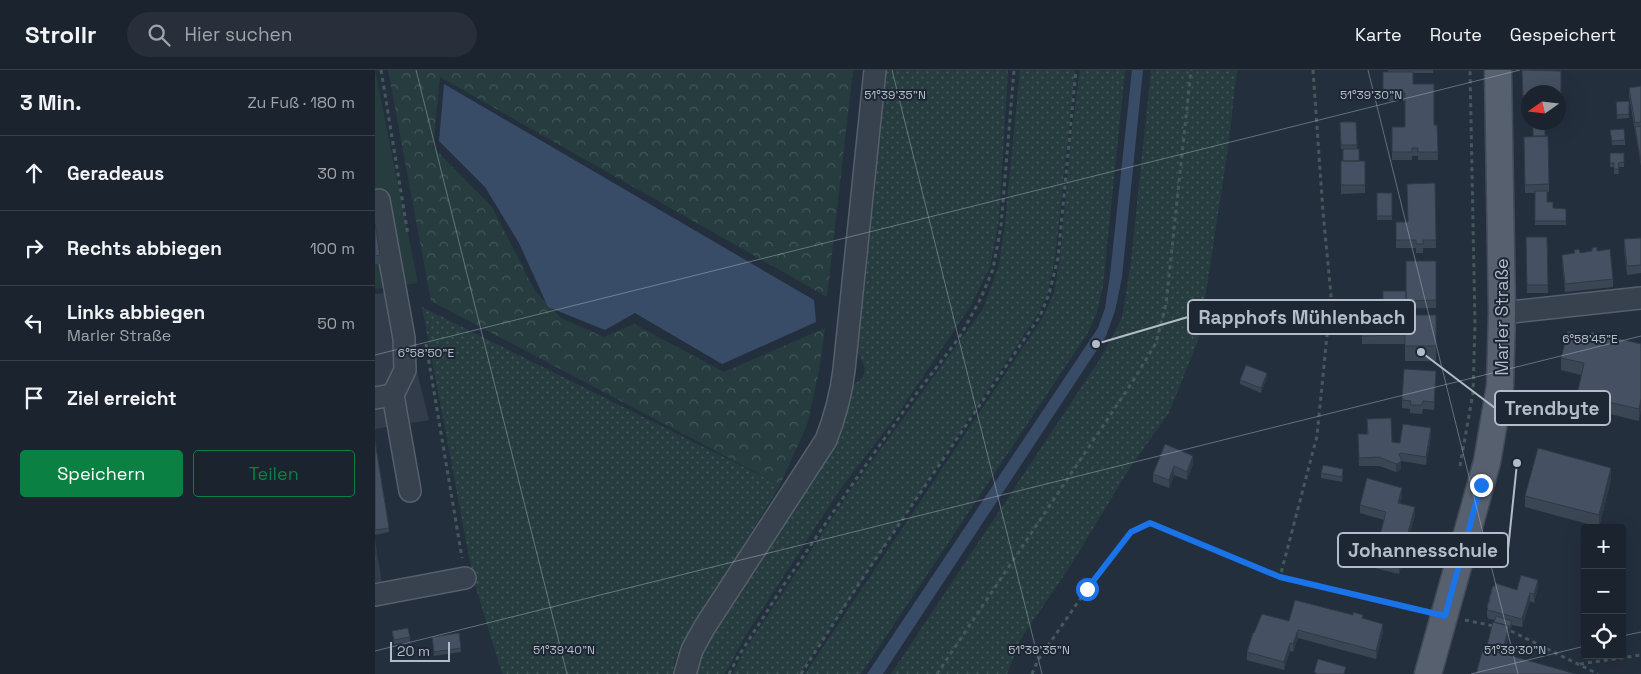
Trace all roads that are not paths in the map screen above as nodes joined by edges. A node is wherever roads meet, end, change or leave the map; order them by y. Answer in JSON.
{"nodes":[{"id":1,"x":875,"y":70,"type":"edge"},
{"id":2,"x":1498,"y":70,"type":"edge"},
{"id":3,"x":379,"y":200,"type":"dead end"},
{"id":4,"x":1641,"y":298,"type":"edge"},
{"id":5,"x":1502,"y":313,"type":"junction"},
{"id":6,"x":384,"y":397,"type":"edge"},
{"id":7,"x":410,"y":491,"type":"dead end"},
{"id":8,"x":465,"y":578,"type":"dead end"},
{"id":9,"x":375,"y":595,"type":"edge"},
{"id":10,"x":685,"y":674,"type":"edge"},
{"id":11,"x":1428,"y":674,"type":"edge"}],
"edges":[{"from":1,"to":10,"type":"street"},
{"from":2,"to":5,"type":"main road","name":"Marler Straße"},
{"from":3,"to":6,"type":"street"},
{"from":4,"to":5,"type":"street"},
{"from":5,"to":11,"type":"main road","name":"Marler Straße"},
{"from":6,"to":7,"type":"street"},
{"from":8,"to":9,"type":"street"}]}
